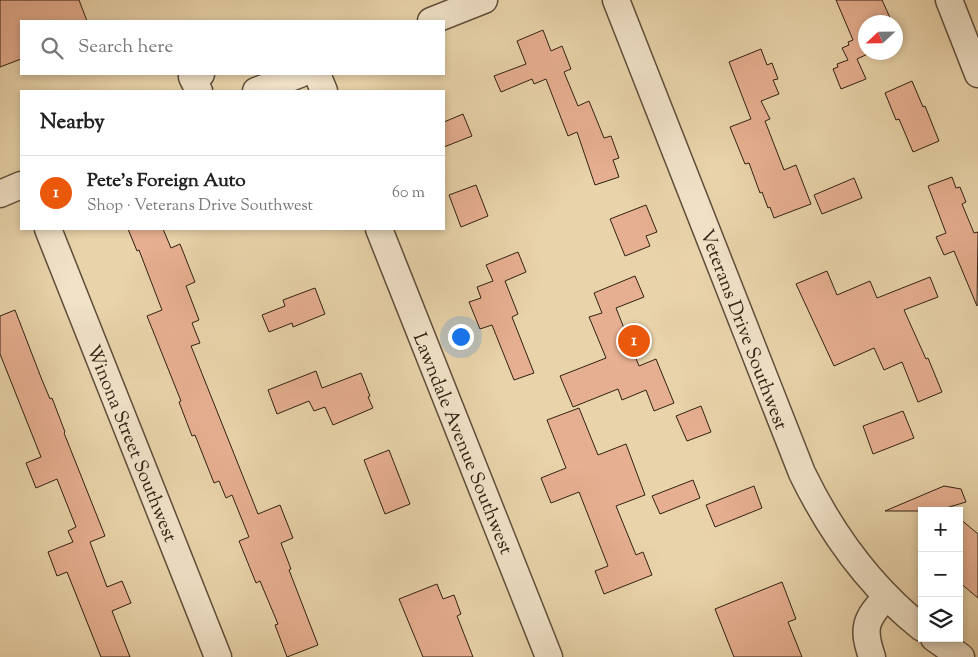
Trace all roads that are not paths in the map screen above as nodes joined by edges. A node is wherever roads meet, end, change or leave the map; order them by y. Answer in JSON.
{"nodes":[{"id":1,"x":484,"y":0,"type":"edge"},
{"id":2,"x":616,"y":0,"type":"edge"},
{"id":3,"x":949,"y":0,"type":"edge"},
{"id":4,"x":433,"y":20,"type":"edge"},
{"id":5,"x":978,"y":74,"type":"edge"},
{"id":6,"x":199,"y":75,"type":"edge"},
{"id":7,"x":297,"y":75,"type":"edge"},
{"id":8,"x":317,"y":75,"type":"edge"},
{"id":9,"x":198,"y":90,"type":"edge"},
{"id":10,"x":259,"y":90,"type":"edge"},
{"id":11,"x":324,"y":90,"type":"edge"},
{"id":12,"x":20,"y":185,"type":"edge"},
{"id":13,"x":0,"y":194,"type":"edge"},
{"id":14,"x":48,"y":230,"type":"edge"},
{"id":15,"x":379,"y":230,"type":"edge"},
{"id":16,"x":886,"y":597,"type":"junction"},
{"id":17,"x":918,"y":625,"type":"edge"},
{"id":18,"x":940,"y":642,"type":"edge"},
{"id":19,"x":218,"y":657,"type":"edge"},
{"id":20,"x":549,"y":657,"type":"edge"},
{"id":21,"x":872,"y":657,"type":"edge"},
{"id":22,"x":961,"y":657,"type":"edge"}],
"edges":[{"from":1,"to":4,"type":"street"},
{"from":2,"to":16,"type":"street","name":"Veterans Drive Southwest"},
{"from":3,"to":5,"type":"street"},
{"from":6,"to":9,"type":"street"},
{"from":7,"to":10,"type":"street"},
{"from":8,"to":11,"type":"street"},
{"from":12,"to":13,"type":"street"},
{"from":14,"to":19,"type":"street","name":"Winona Street Southwest"},
{"from":15,"to":20,"type":"street","name":"Lawndale Avenue Southwest"},
{"from":16,"to":17,"type":"street","name":"Veterans Drive Southwest"},
{"from":16,"to":21,"type":"street"},
{"from":18,"to":22,"type":"street"}]}
